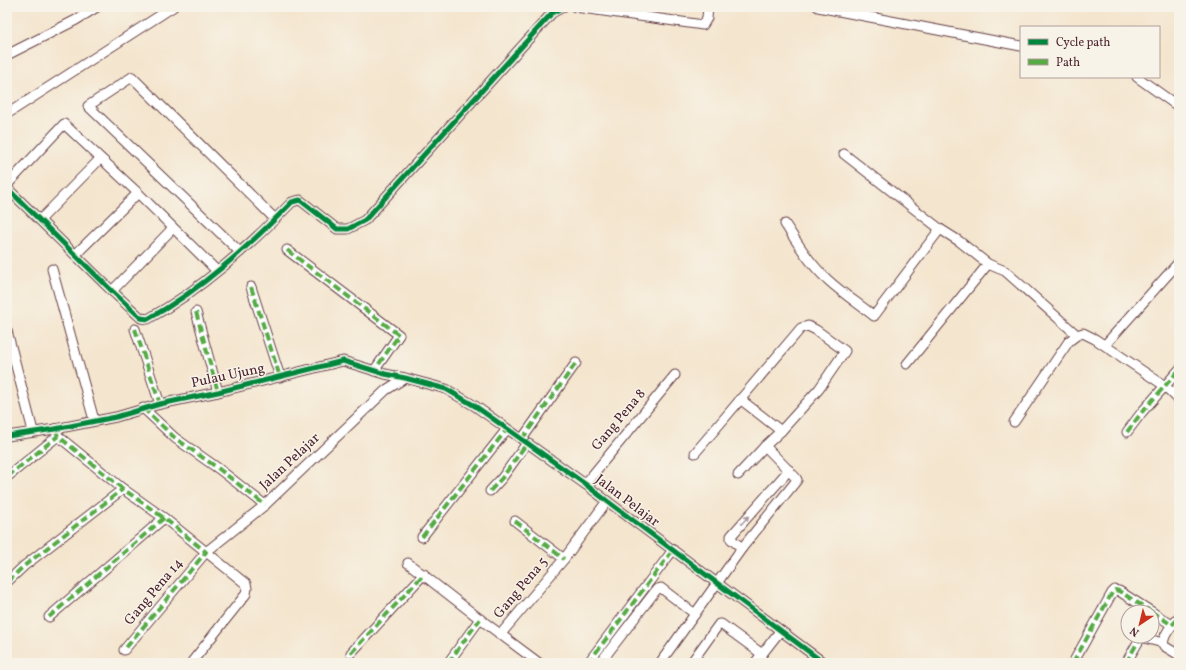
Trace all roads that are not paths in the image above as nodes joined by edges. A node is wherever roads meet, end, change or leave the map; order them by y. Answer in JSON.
{"nodes":[{"id":1,"x":97,"y":7,"type":"edge"},
{"id":2,"x":173,"y":7,"type":"edge"},
{"id":3,"x":563,"y":7,"type":"edge"},
{"id":4,"x":575,"y":7,"type":"edge"},
{"id":5,"x":708,"y":7,"type":"edge"},
{"id":6,"x":818,"y":7,"type":"edge"},
{"id":7,"x":1020,"y":46,"type":"edge"},
{"id":8,"x":7,"y":54,"type":"edge"},
{"id":9,"x":1138,"y":78,"type":"edge"},
{"id":10,"x":1179,"y":107,"type":"edge"},
{"id":11,"x":7,"y":114,"type":"edge"},
{"id":12,"x":844,"y":154,"type":"dead end"},
{"id":13,"x":100,"y":159,"type":"junction"},
{"id":14,"x":7,"y":186,"type":"edge"},
{"id":15,"x":138,"y":193,"type":"junction"},
{"id":16,"x":276,"y":219,"type":"junction"},
{"id":17,"x":40,"y":220,"type":"junction"},
{"id":18,"x":785,"y":224,"type":"dead end"},
{"id":19,"x":173,"y":228,"type":"junction"},
{"id":20,"x":940,"y":229,"type":"junction"},
{"id":21,"x":287,"y":250,"type":"dead end"},
{"id":22,"x":240,"y":252,"type":"junction"},
{"id":23,"x":76,"y":254,"type":"junction"},
{"id":24,"x":1179,"y":262,"type":"edge"},
{"id":25,"x":988,"y":264,"type":"junction"},
{"id":26,"x":52,"y":270,"type":"dead end"},
{"id":27,"x":217,"y":272,"type":"junction"},
{"id":28,"x":250,"y":287,"type":"dead end"},
{"id":29,"x":112,"y":291,"type":"junction"},
{"id":30,"x":196,"y":312,"type":"dead end"},
{"id":31,"x":135,"y":329,"type":"dead end"},
{"id":32,"x":7,"y":331,"type":"edge"},
{"id":33,"x":1077,"y":335,"type":"junction"},
{"id":34,"x":1104,"y":344,"type":"junction"},
{"id":35,"x":576,"y":363,"type":"dead end"},
{"id":36,"x":907,"y":364,"type":"dead end"},
{"id":37,"x":1179,"y":370,"type":"edge"},
{"id":38,"x":374,"y":371,"type":"junction"},
{"id":39,"x":675,"y":375,"type":"dead end"},
{"id":40,"x":280,"y":377,"type":"junction"},
{"id":41,"x":405,"y":378,"type":"junction"},
{"id":42,"x":1165,"y":386,"type":"junction"},
{"id":43,"x":218,"y":392,"type":"junction"},
{"id":44,"x":740,"y":399,"type":"junction"},
{"id":45,"x":1179,"y":400,"type":"edge"},
{"id":46,"x":160,"y":404,"type":"junction"},
{"id":47,"x":143,"y":408,"type":"junction"},
{"id":48,"x":94,"y":420,"type":"junction"},
{"id":49,"x":1014,"y":422,"type":"dead end"},
{"id":50,"x":508,"y":429,"type":"junction"},
{"id":51,"x":33,"y":431,"type":"junction"},
{"id":52,"x":781,"y":431,"type":"junction"},
{"id":53,"x":56,"y":432,"type":"junction"},
{"id":54,"x":1127,"y":432,"type":"dead end"},
{"id":55,"x":7,"y":436,"type":"edge"},
{"id":56,"x":525,"y":442,"type":"junction"},
{"id":57,"x":765,"y":446,"type":"junction"},
{"id":58,"x":695,"y":453,"type":"dead end"},
{"id":59,"x":789,"y":470,"type":"junction"},
{"id":60,"x":7,"y":476,"type":"edge"},
{"id":61,"x":738,"y":476,"type":"dead end"},
{"id":62,"x":585,"y":484,"type":"junction"},
{"id":63,"x":123,"y":489,"type":"junction"},
{"id":64,"x":490,"y":491,"type":"dead end"},
{"id":65,"x":607,"y":501,"type":"junction"},
{"id":66,"x":265,"y":505,"type":"junction"},
{"id":67,"x":164,"y":518,"type":"junction"},
{"id":68,"x":515,"y":521,"type":"dead end"},
{"id":69,"x":422,"y":537,"type":"dead end"},
{"id":70,"x":742,"y":548,"type":"junction"},
{"id":71,"x":673,"y":550,"type":"junction"},
{"id":72,"x":206,"y":552,"type":"junction"},
{"id":73,"x":564,"y":559,"type":"junction"},
{"id":74,"x":408,"y":563,"type":"dead end"},
{"id":75,"x":424,"y":574,"type":"junction"},
{"id":76,"x":7,"y":582,"type":"edge"},
{"id":77,"x":718,"y":583,"type":"junction"},
{"id":78,"x":1139,"y":604,"type":"edge"},
{"id":79,"x":695,"y":614,"type":"junction"},
{"id":80,"x":49,"y":617,"type":"dead end"},
{"id":81,"x":1160,"y":617,"type":"edge"},
{"id":82,"x":1179,"y":618,"type":"edge"},
{"id":83,"x":480,"y":619,"type":"junction"},
{"id":84,"x":1172,"y":625,"type":"junction"},
{"id":85,"x":780,"y":631,"type":"junction"},
{"id":86,"x":500,"y":634,"type":"junction"},
{"id":87,"x":1163,"y":643,"type":"junction"},
{"id":88,"x":124,"y":650,"type":"dead end"},
{"id":89,"x":351,"y":653,"type":"dead end"},
{"id":90,"x":762,"y":654,"type":"junction"},
{"id":91,"x":1179,"y":656,"type":"edge"},
{"id":92,"x":191,"y":663,"type":"edge"},
{"id":93,"x":448,"y":663,"type":"edge"},
{"id":94,"x":538,"y":663,"type":"edge"},
{"id":95,"x":588,"y":663,"type":"edge"},
{"id":96,"x":600,"y":663,"type":"edge"},
{"id":97,"x":660,"y":663,"type":"edge"},
{"id":98,"x":690,"y":663,"type":"edge"},
{"id":99,"x":755,"y":663,"type":"edge"},
{"id":100,"x":824,"y":663,"type":"edge"},
{"id":101,"x":1073,"y":663,"type":"edge"},
{"id":102,"x":1126,"y":663,"type":"edge"}],
"edges":[{"from":1,"to":8,"type":"street"},
{"from":2,"to":11,"type":"street"},
{"from":3,"to":16,"type":"street"},
{"from":4,"to":5,"type":"street"},
{"from":6,"to":7,"type":"street"},
{"from":9,"to":10,"type":"street"},
{"from":12,"to":20,"type":"street"},
{"from":13,"to":14,"type":"street"},
{"from":13,"to":15,"type":"street"},
{"from":13,"to":17,"type":"street"},
{"from":14,"to":17,"type":"street"},
{"from":15,"to":19,"type":"street"},
{"from":15,"to":23,"type":"street"},
{"from":16,"to":22,"type":"street"},
{"from":16,"to":22,"type":"street"},
{"from":17,"to":23,"type":"street"},
{"from":18,"to":20,"type":"street"},
{"from":19,"to":27,"type":"street"},
{"from":19,"to":29,"type":"street"},
{"from":20,"to":25,"type":"street"},
{"from":21,"to":38,"type":"street"},
{"from":22,"to":27,"type":"street"},
{"from":23,"to":29,"type":"street"},
{"from":24,"to":34,"type":"street"},
{"from":25,"to":33,"type":"street"},
{"from":25,"to":36,"type":"street"},
{"from":26,"to":48,"type":"street"},
{"from":27,"to":29,"type":"street"},
{"from":28,"to":40,"type":"street"},
{"from":30,"to":43,"type":"street"},
{"from":31,"to":46,"type":"street"},
{"from":32,"to":51,"type":"street"},
{"from":33,"to":34,"type":"street"},
{"from":33,"to":49,"type":"street"},
{"from":34,"to":42,"type":"street"},
{"from":35,"to":56,"type":"street"},
{"from":37,"to":42,"type":"street"},
{"from":38,"to":40,"type":"street","name":"Pulau Ujung"},
{"from":38,"to":41,"type":"street","name":"Pulau Ujung"},
{"from":39,"to":62,"type":"street","name":"Gang Pena 8"},
{"from":40,"to":43,"type":"street","name":"Pulau Ujung"},
{"from":41,"to":50,"type":"street","name":"Jalan Pelajar"},
{"from":41,"to":66,"type":"street","name":"Jalan Pelajar"},
{"from":42,"to":45,"type":"street"},
{"from":42,"to":54,"type":"street"},
{"from":43,"to":46,"type":"street","name":"Pulau Ujung"},
{"from":44,"to":52,"type":"street"},
{"from":44,"to":52,"type":"street"},
{"from":44,"to":58,"type":"street"},
{"from":46,"to":47,"type":"street","name":"Pulau Ujung"},
{"from":47,"to":48,"type":"street","name":"Pulau Ujung"},
{"from":47,"to":66,"type":"street"},
{"from":48,"to":53,"type":"street","name":"Pulau Ujung"},
{"from":50,"to":56,"type":"street","name":"Jalan Pelajar"},
{"from":50,"to":69,"type":"street"},
{"from":51,"to":53,"type":"street","name":"Pulau Ujung"},
{"from":51,"to":55,"type":"street","name":"Pulau Ujung"},
{"from":52,"to":57,"type":"street"},
{"from":53,"to":60,"type":"street"},
{"from":53,"to":63,"type":"street"},
{"from":56,"to":62,"type":"street","name":"Jalan Pelajar"},
{"from":56,"to":64,"type":"street"},
{"from":57,"to":59,"type":"street"},
{"from":57,"to":61,"type":"street"},
{"from":59,"to":70,"type":"street"},
{"from":70,"to":59,"type":"street","one_way":true},
{"from":62,"to":65,"type":"street","name":"Jalan Pelajar"},
{"from":63,"to":67,"type":"street"},
{"from":63,"to":76,"type":"street"},
{"from":65,"to":71,"type":"street","name":"Jalan Pelajar"},
{"from":65,"to":73,"type":"street","name":"Gang Pena 5"},
{"from":66,"to":72,"type":"street","name":"Jalan Pelajar"},
{"from":67,"to":72,"type":"street"},
{"from":67,"to":80,"type":"street"},
{"from":68,"to":73,"type":"street"},
{"from":70,"to":77,"type":"street"},
{"from":71,"to":77,"type":"street","name":"Jalan Pelajar"},
{"from":71,"to":95,"type":"street"},
{"from":72,"to":88,"type":"street","name":"Gang Pena 14"},
{"from":72,"to":92,"type":"street"},
{"from":73,"to":86,"type":"street","name":"Gang Pena 5"},
{"from":74,"to":75,"type":"street"},
{"from":75,"to":83,"type":"street"},
{"from":75,"to":89,"type":"street"},
{"from":77,"to":79,"type":"street"},
{"from":77,"to":85,"type":"street","name":"Jalan Pelajar"},
{"from":78,"to":101,"type":"street"},
{"from":79,"to":96,"type":"street"},
{"from":79,"to":97,"type":"street"},
{"from":81,"to":84,"type":"street"},
{"from":82,"to":84,"type":"street"},
{"from":83,"to":86,"type":"street"},
{"from":83,"to":93,"type":"street"},
{"from":84,"to":87,"type":"street"},
{"from":85,"to":90,"type":"street"},
{"from":85,"to":100,"type":"street","name":"Jalan Pelajar"},
{"from":86,"to":94,"type":"street"},
{"from":87,"to":91,"type":"street"},
{"from":87,"to":102,"type":"street"},
{"from":90,"to":98,"type":"street"},
{"from":90,"to":99,"type":"street"}]}
